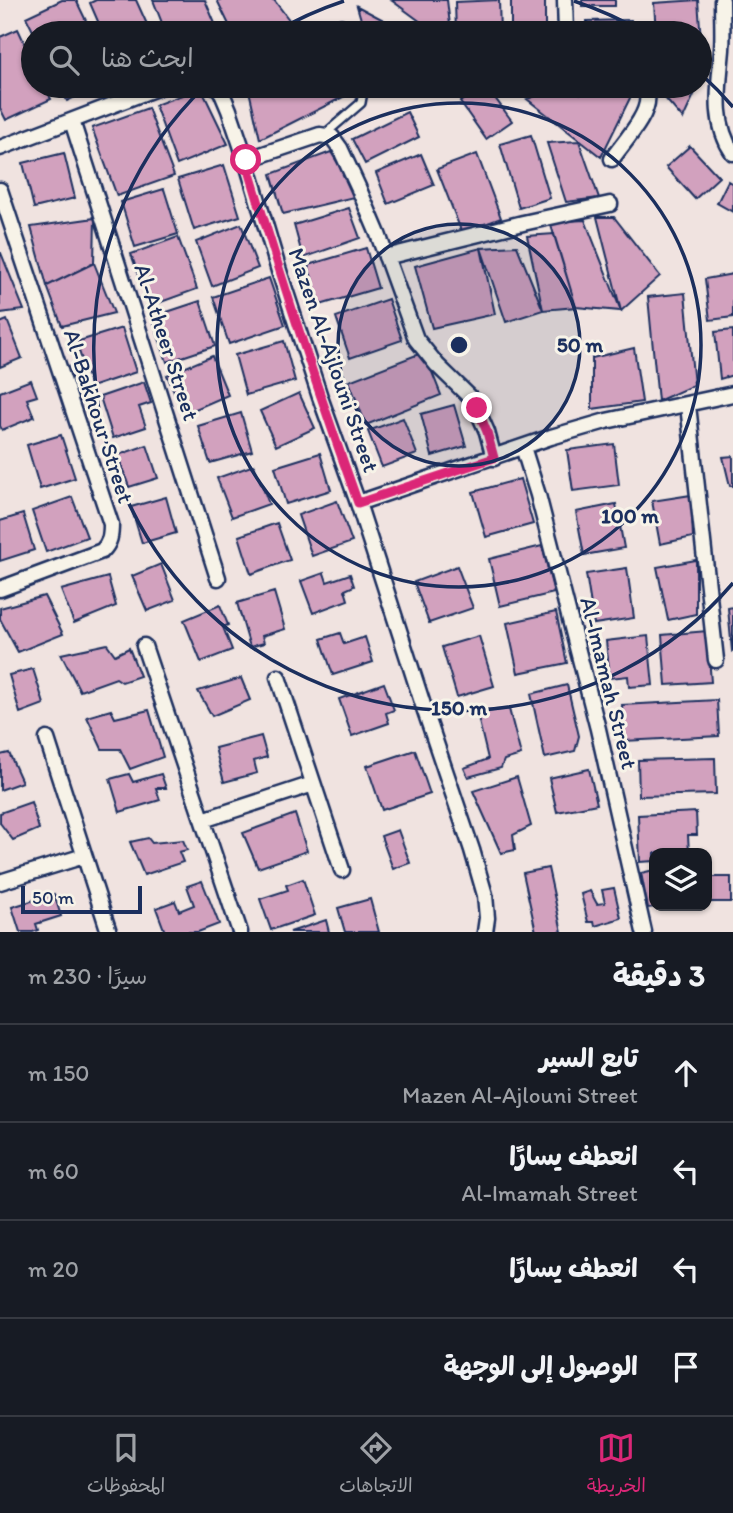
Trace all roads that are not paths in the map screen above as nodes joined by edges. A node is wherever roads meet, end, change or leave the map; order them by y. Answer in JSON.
{"nodes":[{"id":1,"x":565,"y":0,"type":"edge"},
{"id":2,"x":722,"y":0,"type":"edge"},
{"id":3,"x":566,"y":21,"type":"edge"},
{"id":4,"x":727,"y":49,"type":"edge"},
{"id":5,"x":131,"y":98,"type":"edge"},
{"id":6,"x":224,"y":98,"type":"edge"},
{"id":7,"x":362,"y":98,"type":"edge"},
{"id":8,"x":647,"y":98,"type":"edge"},
{"id":9,"x":72,"y":121,"type":"junction"},
{"id":10,"x":325,"y":135,"type":"junction"},
{"id":11,"x":0,"y":148,"type":"edge"},
{"id":12,"x":733,"y":153,"type":"edge"},
{"id":13,"x":612,"y":159,"type":"dead end"},
{"id":14,"x":246,"y":160,"type":"junction"},
{"id":15,"x":0,"y":190,"type":"edge"},
{"id":16,"x":610,"y":204,"type":"dead end"},
{"id":17,"x":386,"y":257,"type":"junction"},
{"id":18,"x":733,"y":394,"type":"edge"},
{"id":19,"x":688,"y":405,"type":"junction"},
{"id":20,"x":523,"y":447,"type":"junction"},
{"id":21,"x":494,"y":458,"type":"junction"},
{"id":22,"x":358,"y":503,"type":"junction"},
{"id":23,"x":218,"y":578,"type":"dead end"},
{"id":24,"x":0,"y":589,"type":"edge"},
{"id":25,"x":144,"y":646,"type":"dead end"},
{"id":26,"x":716,"y":660,"type":"dead end"},
{"id":27,"x":278,"y":677,"type":"dead end"},
{"id":28,"x":47,"y":739,"type":"dead end"},
{"id":29,"x":313,"y":785,"type":"junction"},
{"id":30,"x":203,"y":820,"type":"junction"},
{"id":31,"x":84,"y":856,"type":"junction"},
{"id":32,"x":342,"y":870,"type":"dead end"},
{"id":33,"x":0,"y":882,"type":"edge"},
{"id":34,"x":109,"y":932,"type":"edge"},
{"id":35,"x":240,"y":932,"type":"edge"},
{"id":36,"x":485,"y":932,"type":"edge"},
{"id":37,"x":644,"y":932,"type":"edge"}],
"edges":[{"from":1,"to":3,"type":"street"},
{"from":2,"to":4,"type":"street"},
{"from":4,"to":12,"type":"street"},
{"from":5,"to":9,"type":"street"},
{"from":6,"to":14,"type":"street","name":"Mazen Al-Ajlouni Street"},
{"from":7,"to":10,"type":"lane"},
{"from":8,"to":13,"type":"street"},
{"from":9,"to":11,"type":"street"},
{"from":9,"to":23,"type":"street","name":"Al-Atheer Street"},
{"from":10,"to":14,"type":"street"},
{"from":10,"to":17,"type":"street"},
{"from":14,"to":22,"type":"street","name":"Mazen Al-Ajlouni Street"},
{"from":15,"to":24,"type":"street","name":"Al-Bakhour Street"},
{"from":16,"to":17,"type":"street"},
{"from":17,"to":21,"type":"street"},
{"from":18,"to":19,"type":"street"},
{"from":19,"to":20,"type":"street"},
{"from":19,"to":26,"type":"street"},
{"from":20,"to":21,"type":"street"},
{"from":20,"to":37,"type":"street","name":"Al-Imamah Street"},
{"from":21,"to":22,"type":"street"},
{"from":22,"to":36,"type":"street","name":"Mazen Al-Ajlouni Street"},
{"from":25,"to":30,"type":"street"},
{"from":27,"to":29,"type":"street"},
{"from":28,"to":31,"type":"street"},
{"from":29,"to":30,"type":"street"},
{"from":29,"to":32,"type":"street"},
{"from":30,"to":35,"type":"street"},
{"from":31,"to":33,"type":"street"},
{"from":31,"to":34,"type":"street"}]}
